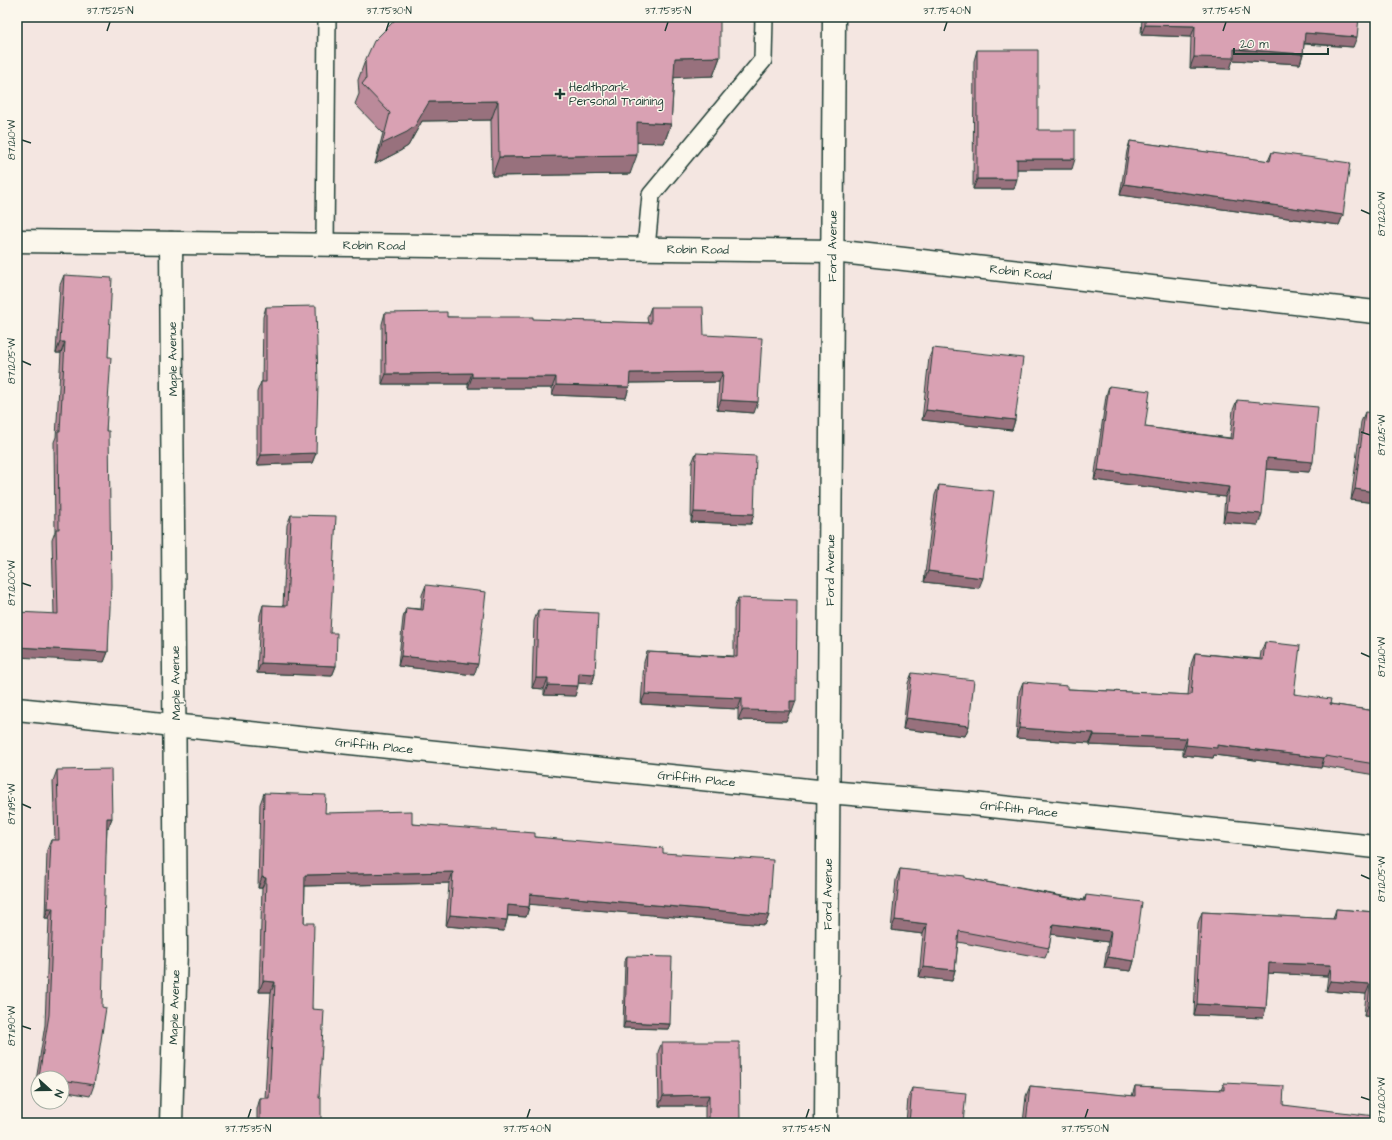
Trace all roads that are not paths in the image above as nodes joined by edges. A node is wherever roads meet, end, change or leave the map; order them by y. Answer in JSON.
{"nodes":[{"id":1,"x":327,"y":17,"type":"edge"},
{"id":2,"x":764,"y":17,"type":"edge"},
{"id":3,"x":834,"y":17,"type":"edge"},
{"id":4,"x":17,"y":242,"type":"edge"},
{"id":5,"x":172,"y":243,"type":"junction"},
{"id":6,"x":325,"y":245,"type":"junction"},
{"id":7,"x":646,"y":248,"type":"junction"},
{"id":8,"x":833,"y":251,"type":"junction"},
{"id":9,"x":1375,"y":312,"type":"edge"},
{"id":10,"x":17,"y":710,"type":"edge"},
{"id":11,"x":176,"y":726,"type":"junction"},
{"id":12,"x":828,"y":792,"type":"junction"},
{"id":13,"x":1375,"y":847,"type":"edge"},
{"id":14,"x":171,"y":1123,"type":"edge"},
{"id":15,"x":826,"y":1123,"type":"edge"}],
"edges":[{"from":1,"to":6,"type":"lane"},
{"from":2,"to":7,"type":"lane"},
{"from":3,"to":8,"type":"street","name":"Ford Avenue"},
{"from":4,"to":5,"type":"street","name":"Robin Road"},
{"from":5,"to":6,"type":"street","name":"Robin Road"},
{"from":5,"to":11,"type":"street","name":"Maple Avenue"},
{"from":6,"to":7,"type":"street","name":"Robin Road"},
{"from":7,"to":8,"type":"street","name":"Robin Road"},
{"from":8,"to":9,"type":"street","name":"Robin Road"},
{"from":8,"to":12,"type":"street","name":"Ford Avenue"},
{"from":10,"to":11,"type":"street","name":"Griffith Place"},
{"from":11,"to":12,"type":"street","name":"Griffith Place"},
{"from":11,"to":14,"type":"street","name":"Maple Avenue"},
{"from":12,"to":13,"type":"street","name":"Griffith Place"},
{"from":12,"to":15,"type":"street","name":"Ford Avenue"}]}
